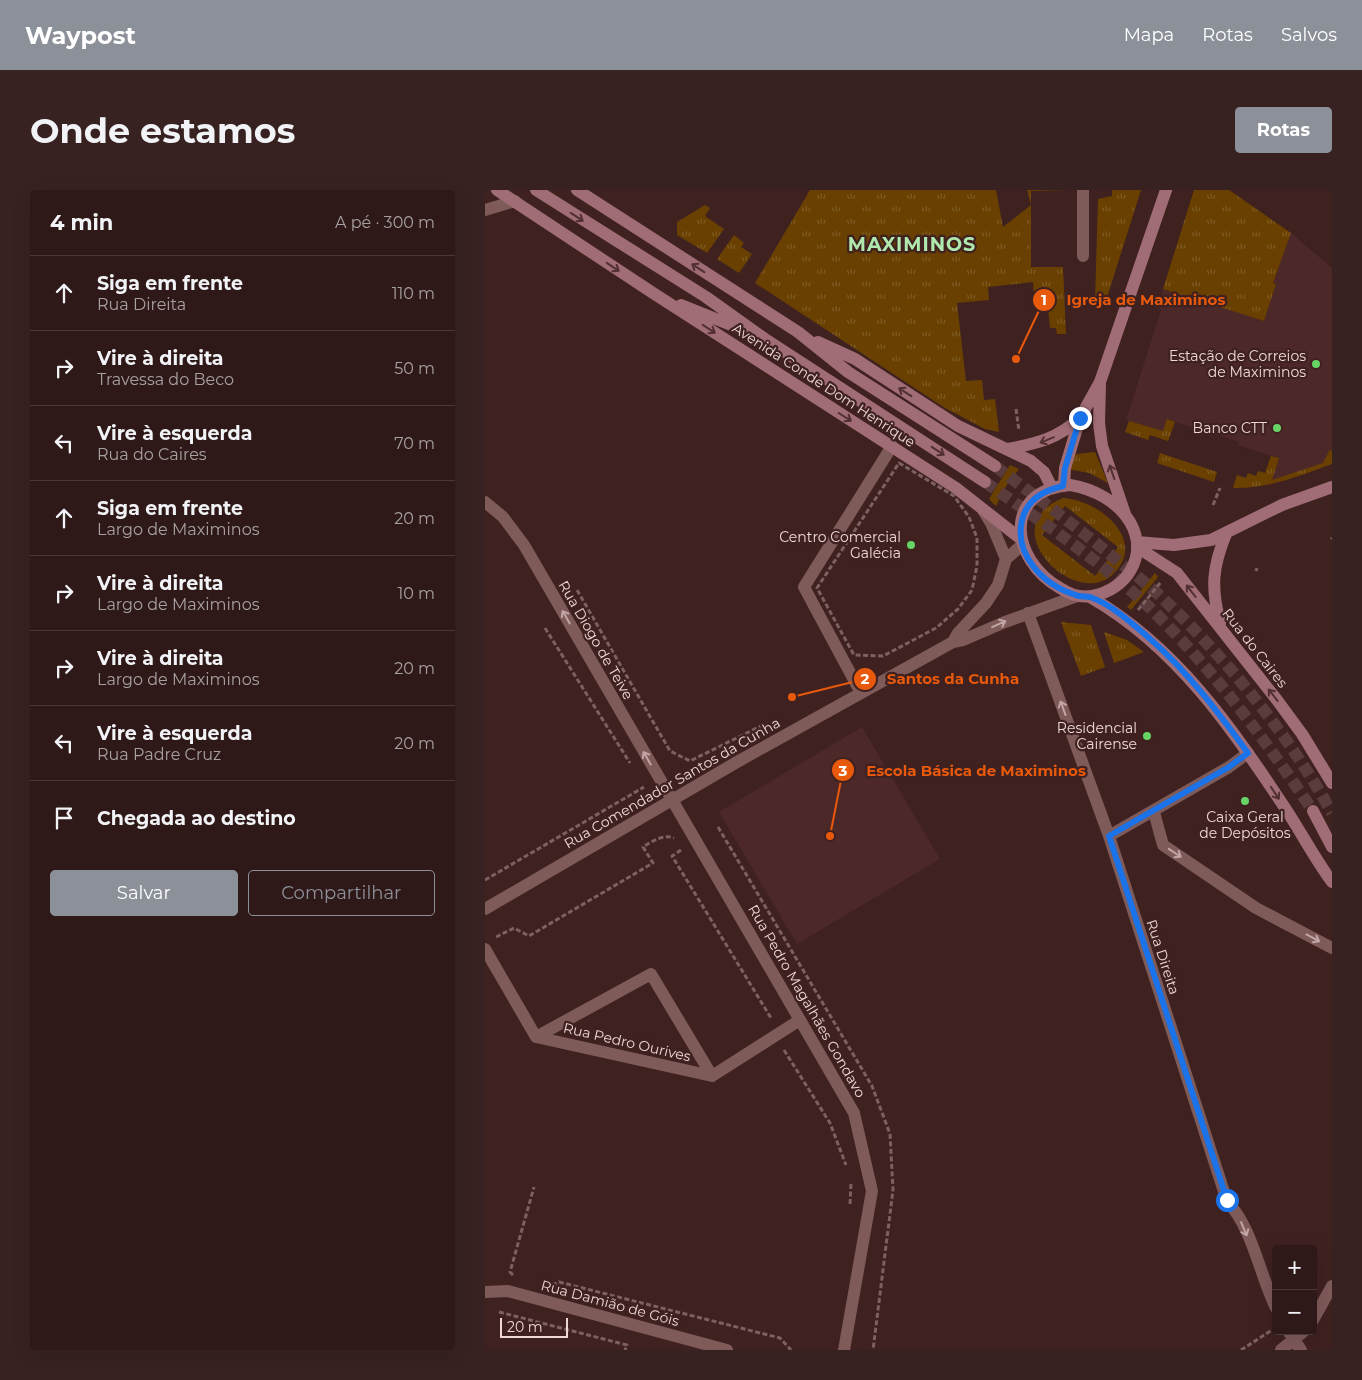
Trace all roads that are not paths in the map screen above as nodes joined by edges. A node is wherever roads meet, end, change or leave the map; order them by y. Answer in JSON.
{"nodes":[{"id":1,"x":497,"y":190,"type":"edge"},
{"id":2,"x":536,"y":190,"type":"edge"},
{"id":3,"x":577,"y":190,"type":"edge"},
{"id":4,"x":1083,"y":190,"type":"edge"},
{"id":5,"x":1166,"y":190,"type":"edge"},
{"id":6,"x":515,"y":201,"type":"junction"},
{"id":7,"x":485,"y":210,"type":"edge"},
{"id":8,"x":1083,"y":256,"type":"dead end"},
{"id":9,"x":653,"y":294,"type":"junction"},
{"id":10,"x":798,"y":332,"type":"junction"},
{"id":11,"x":765,"y":339,"type":"junction"},
{"id":12,"x":1100,"y":382,"type":"junction"},
{"id":13,"x":1080,"y":418,"type":"junction"},
{"id":14,"x":891,"y":446,"type":"junction"},
{"id":15,"x":1008,"y":449,"type":"junction"},
{"id":16,"x":995,"y":466,"type":"tunnel mouth"},
{"id":17,"x":985,"y":482,"type":"tunnel mouth"},
{"id":18,"x":1058,"y":487,"type":"junction"},
{"id":19,"x":1332,"y":488,"type":"edge"},
{"id":20,"x":485,"y":502,"type":"edge"},
{"id":21,"x":979,"y":504,"type":"junction"},
{"id":22,"x":1127,"y":519,"type":"junction"},
{"id":23,"x":1226,"y":534,"type":"junction"},
{"id":24,"x":1021,"y":542,"type":"junction"},
{"id":25,"x":1137,"y":545,"type":"junction"},
{"id":26,"x":1006,"y":558,"type":"junction"},
{"id":27,"x":1083,"y":596,"type":"junction"},
{"id":28,"x":1028,"y":613,"type":"junction"},
{"id":29,"x":1221,"y":629,"type":"junction"},
{"id":30,"x":953,"y":642,"type":"junction"},
{"id":31,"x":861,"y":693,"type":"junction"},
{"id":32,"x":1248,"y":753,"type":"junction"},
{"id":33,"x":1332,"y":783,"type":"edge"},
{"id":34,"x":672,"y":800,"type":"junction"},
{"id":35,"x":1154,"y":812,"type":"junction"},
{"id":36,"x":1313,"y":812,"type":"tunnel mouth"},
{"id":37,"x":1109,"y":836,"type":"junction"},
{"id":38,"x":1332,"y":848,"type":"edge"},
{"id":39,"x":1332,"y":882,"type":"edge"},
{"id":40,"x":485,"y":909,"type":"edge"},
{"id":41,"x":487,"y":945,"type":"edge"},
{"id":42,"x":1332,"y":948,"type":"edge"},
{"id":43,"x":800,"y":1020,"type":"junction"},
{"id":44,"x":536,"y":1037,"type":"junction"},
{"id":45,"x":712,"y":1076,"type":"junction"},
{"id":46,"x":1332,"y":1286,"type":"edge"},
{"id":47,"x":485,"y":1292,"type":"edge"},
{"id":48,"x":1272,"y":1298,"type":"edge"},
{"id":49,"x":1317,"y":1313,"type":"edge"},
{"id":50,"x":1295,"y":1341,"type":"edge"},
{"id":51,"x":727,"y":1350,"type":"edge"},
{"id":52,"x":844,"y":1350,"type":"edge"},
{"id":53,"x":1281,"y":1350,"type":"edge"}],
"edges":[{"from":1,"to":6,"type":"main road","name":"Avenida Conde Dom Henrique"},
{"from":2,"to":11,"type":"main road","name":"Avenida Conde Dom Henrique","one_way":true},
{"from":10,"to":3,"type":"main road","name":"Avenida Conde Dom Henrique","one_way":true},
{"from":4,"to":8,"type":"street"},
{"from":5,"to":12,"type":"main road"},
{"from":6,"to":7,"type":"street"},
{"from":6,"to":9,"type":"main road","name":"Avenida Conde Dom Henrique","one_way":true},
{"from":9,"to":11,"type":"main road","name":"Avenida Conde Dom Henrique"},
{"from":9,"to":14,"type":"main road","name":"Avenida Conde Dom Henrique","one_way":true},
{"from":15,"to":10,"type":"main road","name":"Avenida Conde Dom Henrique","one_way":true},
{"from":10,"to":16,"type":"main road","name":"Avenida Conde Dom Henrique"},
{"from":11,"to":17,"type":"main road","name":"Avenida Conde Dom Henrique","one_way":true},
{"from":12,"to":13,"type":"main road"},
{"from":22,"to":12,"type":"main road","one_way":true},
{"from":13,"to":15,"type":"main road","one_way":true},
{"from":13,"to":18,"type":"main road"},
{"from":14,"to":21,"type":"main road","name":"Avenida Conde Dom Henrique"},
{"from":14,"to":31,"type":"street"},
{"from":15,"to":18,"type":"main road","name":"Avenida Conde Dom Henrique"},
{"from":18,"to":22,"type":"main road"},
{"from":18,"to":24,"type":"main road"},
{"from":19,"to":23,"type":"main road"},
{"from":34,"to":20,"type":"street","name":"Rua Diogo de Teive","one_way":true},
{"from":21,"to":24,"type":"main road","name":"Avenida Conde Dom Henrique"},
{"from":21,"to":26,"type":"street","name":"Avenida Conde Dom Henrique"},
{"from":22,"to":25,"type":"main road"},
{"from":23,"to":25,"type":"main road"},
{"from":23,"to":29,"type":"main road"},
{"from":24,"to":26,"type":"street"},
{"from":24,"to":27,"type":"main road"},
{"from":25,"to":27,"type":"main road"},
{"from":29,"to":25,"type":"main road","name":"Rua do Caires","one_way":true},
{"from":26,"to":30,"type":"street","name":"Rua Comendador Santos da Cunha"},
{"from":27,"to":28,"type":"street","name":"Rua Comendador Santos da Cunha"},
{"from":27,"to":32,"type":"main road"},
{"from":30,"to":28,"type":"street","name":"Rua Comendador Santos da Cunha","one_way":true},
{"from":37,"to":28,"type":"street","name":"Rua Direita","one_way":true},
{"from":33,"to":29,"type":"main road","name":"Rua do Caires","one_way":true},
{"from":30,"to":31,"type":"street","name":"Rua Comendador Santos da Cunha"},
{"from":31,"to":34,"type":"street","name":"Rua Comendador Santos da Cunha"},
{"from":32,"to":35,"type":"street"},
{"from":32,"to":39,"type":"main road","one_way":true},
{"from":34,"to":40,"type":"street","name":"Rua Comendador Santos da Cunha"},
{"from":34,"to":43,"type":"street","name":"Rua Pedro Magalhães Gondavo"},
{"from":35,"to":37,"type":"street"},
{"from":35,"to":42,"type":"street","one_way":true},
{"from":36,"to":38,"type":"main road"},
{"from":37,"to":48,"type":"street","name":"Rua Direita","one_way":true},
{"from":41,"to":44,"type":"street"},
{"from":43,"to":45,"type":"street"},
{"from":43,"to":52,"type":"street","name":"Rua Pedro Magalhães Gondavo"},
{"from":44,"to":45,"type":"street","name":"Rua Pedro Ourives"},
{"from":44,"to":45,"type":"street","name":"Rua Pedro Ourives"},
{"from":46,"to":49,"type":"street"},
{"from":47,"to":51,"type":"street","name":"Rua Damião de Góis"},
{"from":50,"to":53,"type":"street"}]}
